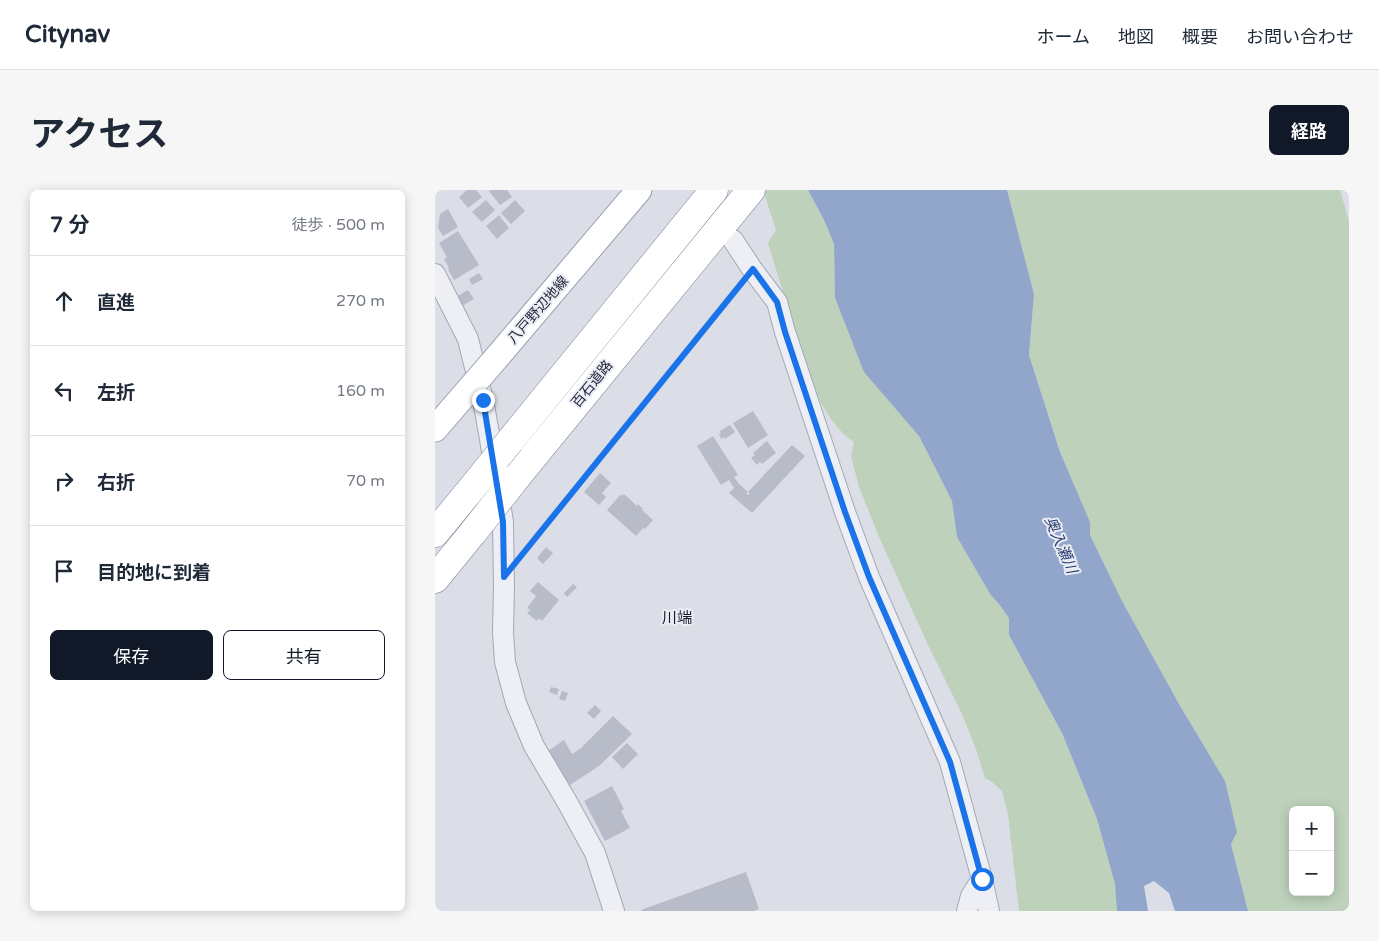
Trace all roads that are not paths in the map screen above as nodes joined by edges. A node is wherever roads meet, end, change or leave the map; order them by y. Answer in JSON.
{"nodes":[{"id":1,"x":639,"y":190,"type":"edge"},
{"id":2,"x":714,"y":190,"type":"edge"},
{"id":3,"x":751,"y":190,"type":"edge"},
{"id":4,"x":733,"y":240,"type":"dead end"},
{"id":5,"x":435,"y":274,"type":"edge"},
{"id":6,"x":443,"y":309,"type":"edge"},
{"id":7,"x":435,"y":429,"type":"edge"},
{"id":8,"x":435,"y":533,"type":"edge"},
{"id":9,"x":435,"y":579,"type":"edge"},
{"id":10,"x":982,"y":879,"type":"junction"},
{"id":11,"x":614,"y":911,"type":"edge"},
{"id":12,"x":967,"y":911,"type":"edge"},
{"id":13,"x":989,"y":911,"type":"edge"}],
"edges":[{"from":1,"to":7,"type":"main road","name":"八戸野辺地線","bridge":true},
{"from":2,"to":8,"type":"highway","name":"百石道路","bridge":true},
{"from":3,"to":9,"type":"highway","name":"百石道路","bridge":true},
{"from":4,"to":10,"type":"street"},
{"from":5,"to":6,"type":"street"},
{"from":6,"to":11,"type":"street"},
{"from":10,"to":12,"type":"street"},
{"from":10,"to":13,"type":"street"}]}
